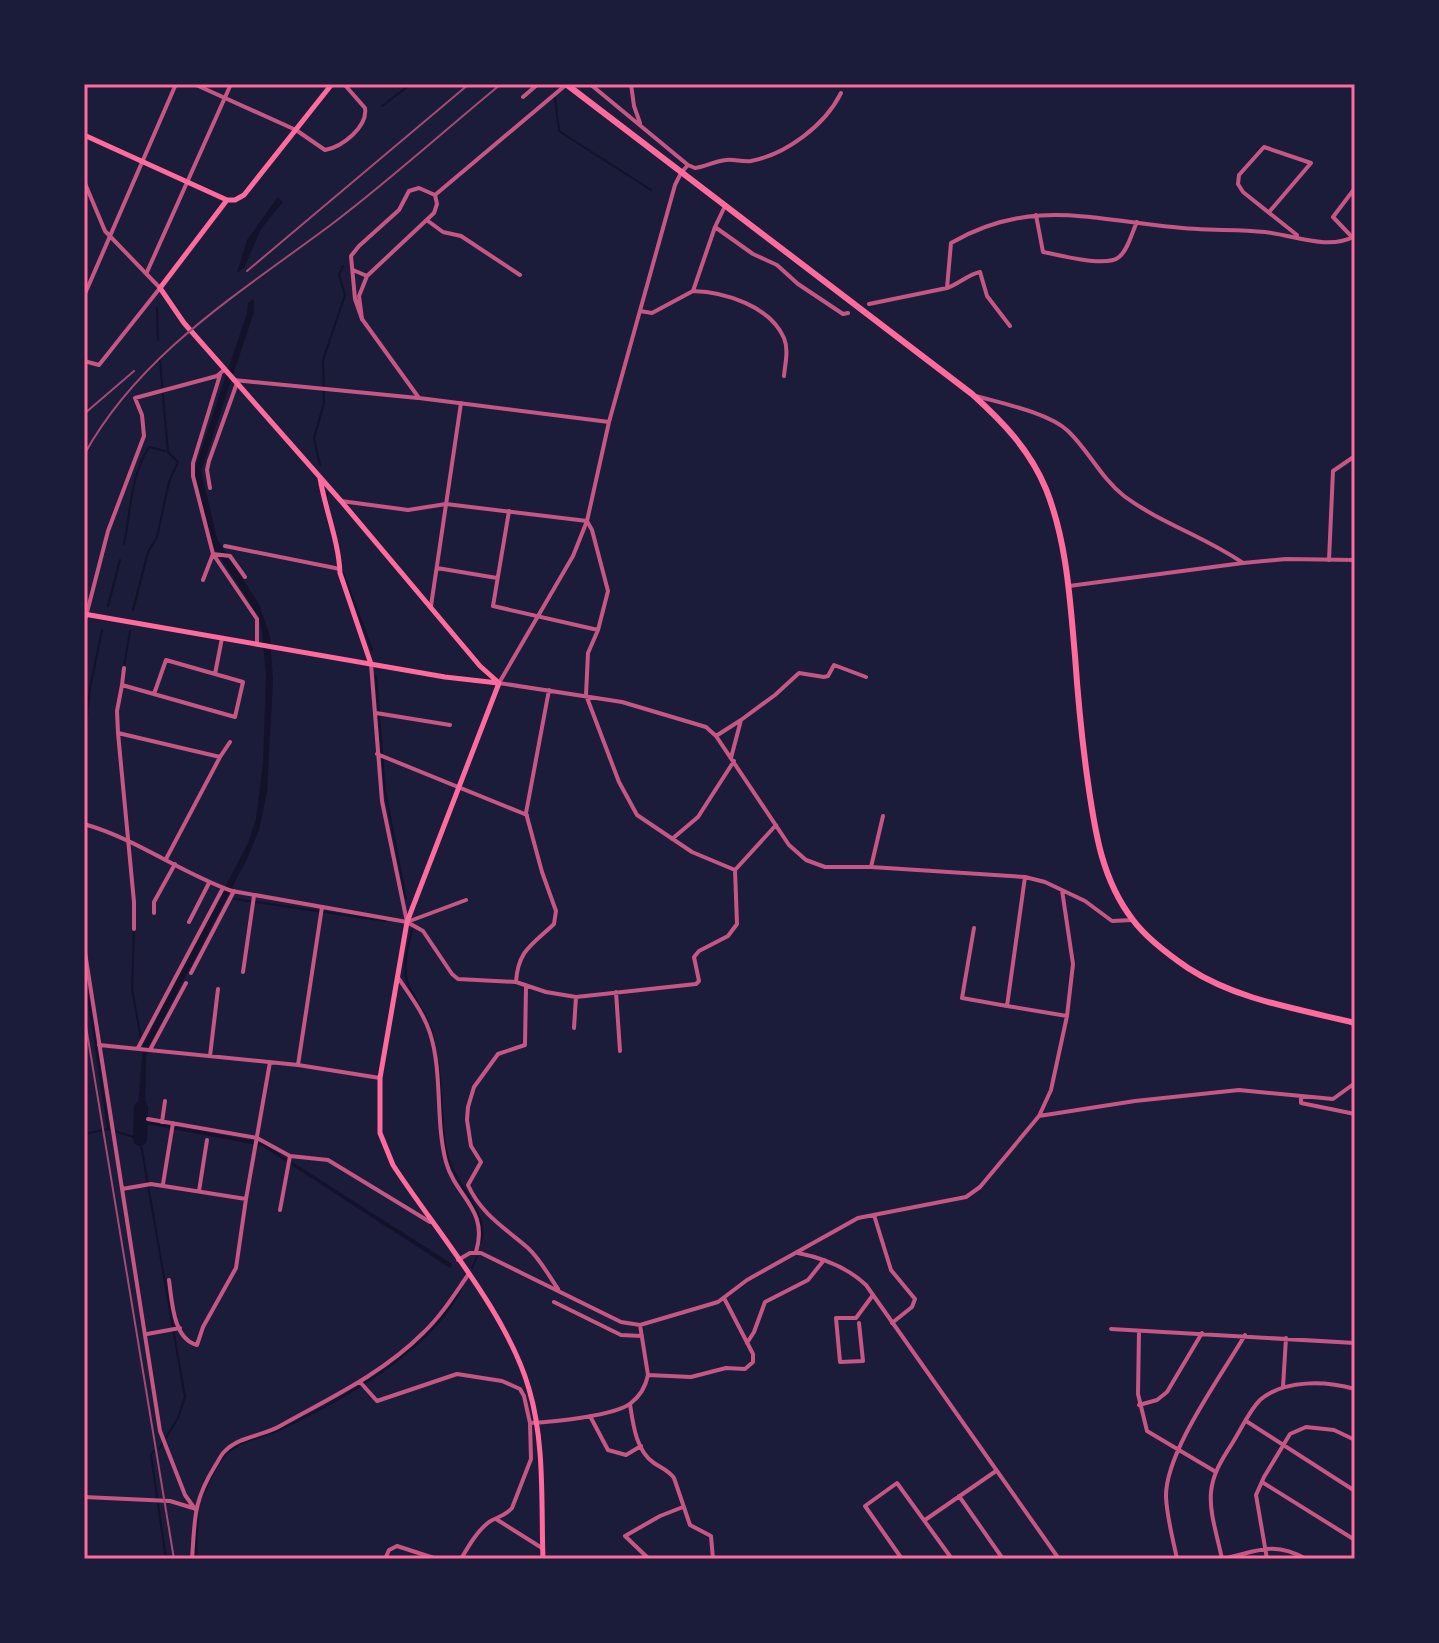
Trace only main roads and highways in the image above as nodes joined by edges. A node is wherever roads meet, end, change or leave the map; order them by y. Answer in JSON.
{"nodes":[{"id":1,"x":332,"y":84,"type":"edge"},
{"id":2,"x":566,"y":84,"type":"edge"},
{"id":3,"x":84,"y":135,"type":"edge"},
{"id":4,"x":227,"y":200,"type":"junction"},
{"id":5,"x":320,"y":477,"type":"junction"},
{"id":6,"x":86,"y":614,"type":"edge"},
{"id":7,"x":371,"y":664,"type":"junction"},
{"id":8,"x":499,"y":683,"type":"junction"},
{"id":9,"x":1355,"y":1023,"type":"edge"},
{"id":10,"x":544,"y":1555,"type":"edge"}],
"edges":[{"from":1,"to":4,"type":"main road"},
{"from":2,"to":9,"type":"highway"},
{"from":3,"to":4,"type":"main road"},
{"from":4,"to":5,"type":"main road"},
{"from":5,"to":7,"type":"main road"},
{"from":5,"to":8,"type":"main road"},
{"from":6,"to":7,"type":"main road"},
{"from":7,"to":8,"type":"main road"},
{"from":8,"to":10,"type":"main road"}]}
